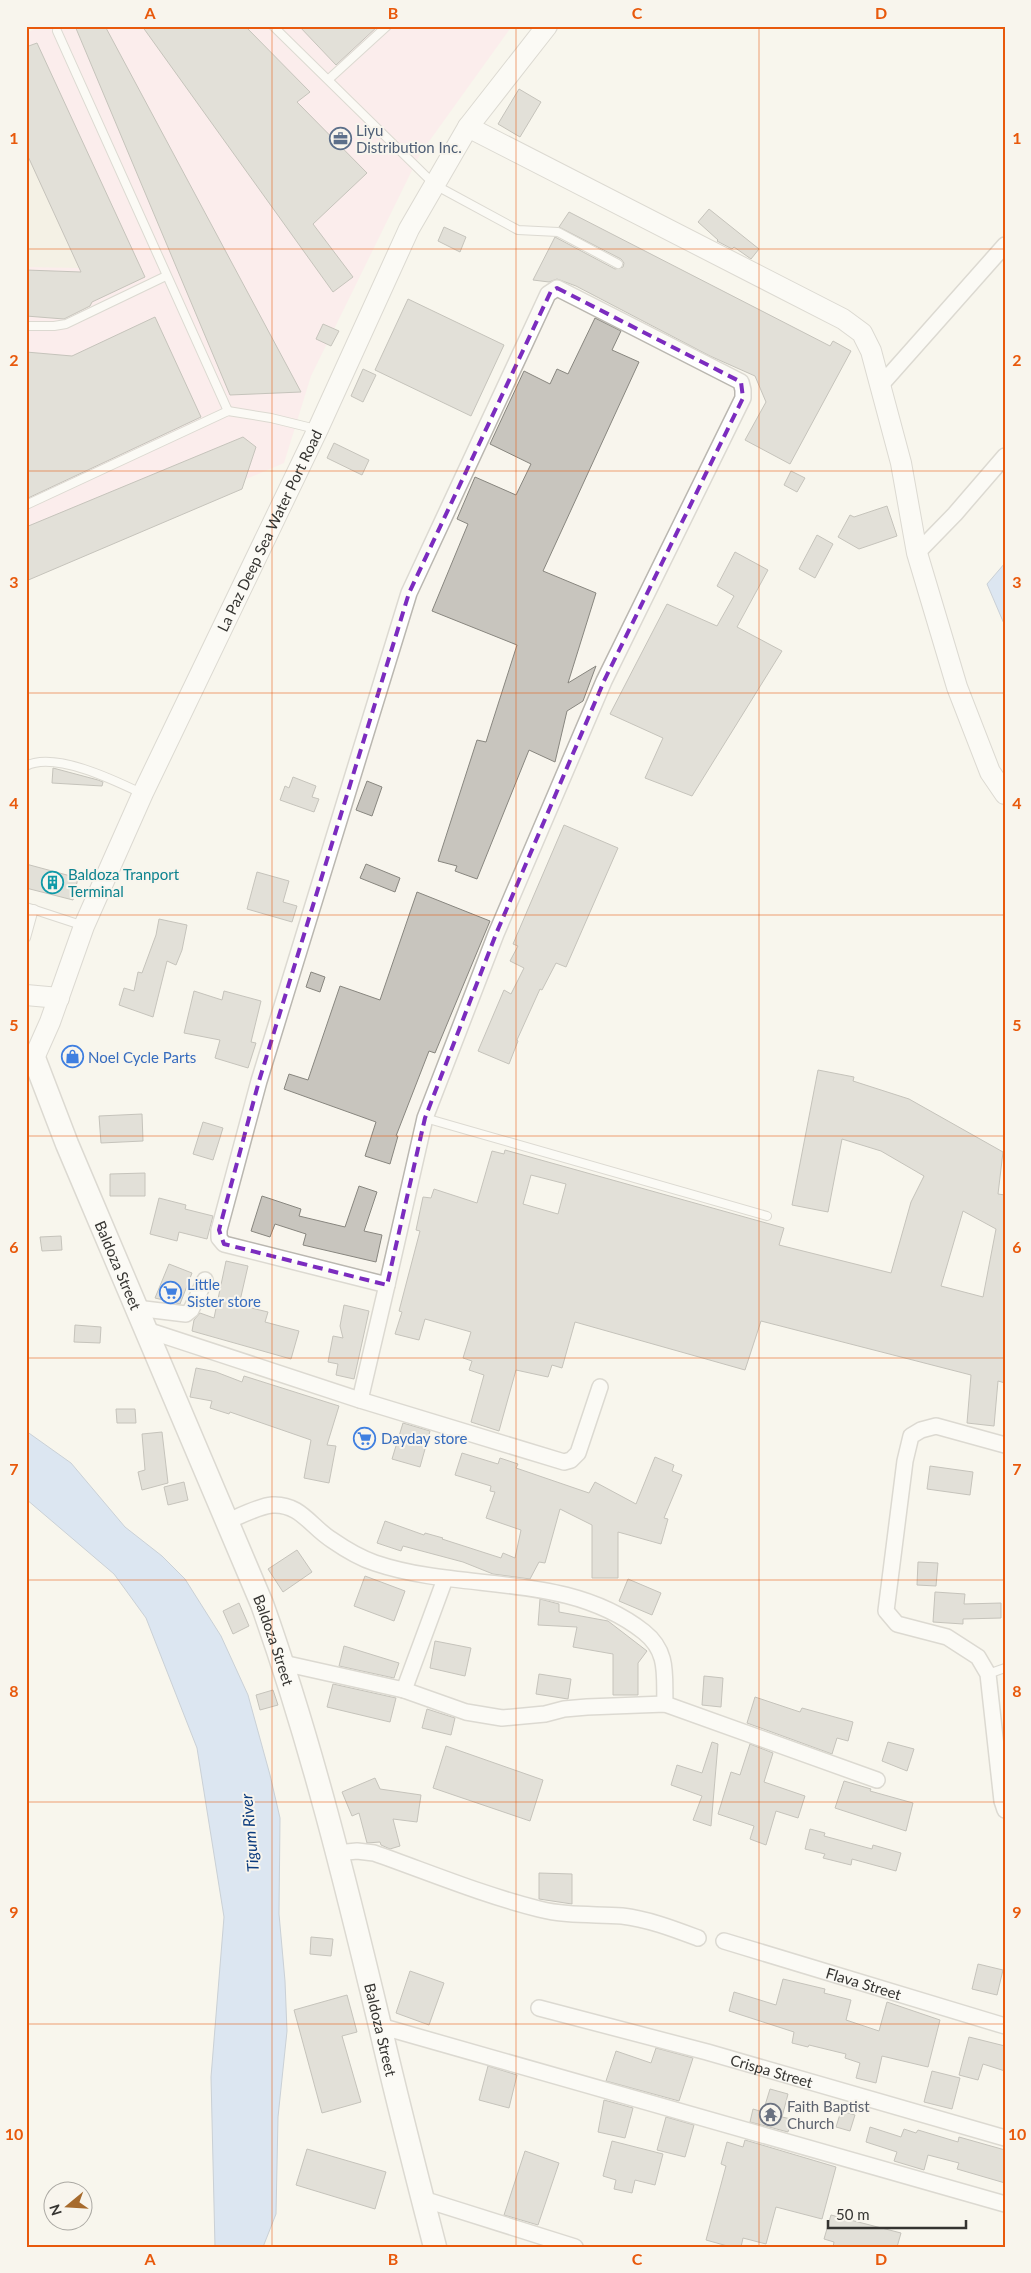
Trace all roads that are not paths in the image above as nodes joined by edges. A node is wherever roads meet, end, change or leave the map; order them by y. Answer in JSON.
{"nodes":[{"id":1,"x":273,"y":26,"type":"edge"},
{"id":2,"x":387,"y":26,"type":"edge"},
{"id":3,"x":548,"y":26,"type":"edge"},
{"id":4,"x":57,"y":31,"type":"dead end"},
{"id":5,"x":329,"y":79,"type":"junction"},
{"id":6,"x":468,"y":127,"type":"junction"},
{"id":7,"x":435,"y":185,"type":"junction"},
{"id":8,"x":1005,"y":245,"type":"edge"},
{"id":9,"x":618,"y":264,"type":"dead end"},
{"id":10,"x":166,"y":276,"type":"junction"},
{"id":11,"x":26,"y":326,"type":"edge"},
{"id":12,"x":880,"y":386,"type":"junction"},
{"id":13,"x":228,"y":411,"type":"junction"},
{"id":14,"x":318,"y":429,"type":"junction"},
{"id":15,"x":1005,"y":456,"type":"edge"},
{"id":16,"x":26,"y":505,"type":"edge"},
{"id":17,"x":917,"y":553,"type":"junction"},
{"id":18,"x":26,"y":766,"type":"edge"},
{"id":19,"x":143,"y":794,"type":"junction"},
{"id":20,"x":1005,"y":794,"type":"edge"},
{"id":21,"x":30,"y":908,"type":"edge"},
{"id":22,"x":84,"y":926,"type":"junction"},
{"id":23,"x":26,"y":938,"type":"edge"},
{"id":24,"x":26,"y":995,"type":"edge"},
{"id":25,"x":59,"y":998,"type":"junction"},
{"id":26,"x":29,"y":1052,"type":"edge"},
{"id":27,"x":425,"y":1118,"type":"junction"},
{"id":28,"x":767,"y":1216,"type":"dead end"},
{"id":29,"x":205,"y":1280,"type":"dead end"},
{"id":30,"x":387,"y":1285,"type":"junction"},
{"id":31,"x":136,"y":1308,"type":"junction"},
{"id":32,"x":144,"y":1328,"type":"junction"},
{"id":33,"x":600,"y":1387,"type":"dead end"},
{"id":34,"x":360,"y":1400,"type":"junction"},
{"id":35,"x":1005,"y":1445,"type":"edge"},
{"id":36,"x":226,"y":1522,"type":"junction"},
{"id":37,"x":445,"y":1579,"type":"junction"},
{"id":38,"x":283,"y":1663,"type":"junction"},
{"id":39,"x":1005,"y":1668,"type":"edge"},
{"id":40,"x":988,"y":1674,"type":"junction"},
{"id":41,"x":404,"y":1690,"type":"junction"},
{"id":42,"x":665,"y":1704,"type":"junction"},
{"id":43,"x":876,"y":1780,"type":"dead end"},
{"id":44,"x":1005,"y":1810,"type":"edge"},
{"id":45,"x":337,"y":1854,"type":"junction"},
{"id":46,"x":698,"y":1938,"type":"dead end"},
{"id":47,"x":724,"y":1941,"type":"dead end"},
{"id":48,"x":539,"y":2008,"type":"dead end"},
{"id":49,"x":380,"y":2026,"type":"junction"},
{"id":50,"x":1005,"y":2026,"type":"edge"},
{"id":51,"x":1005,"y":2138,"type":"edge"},
{"id":52,"x":423,"y":2199,"type":"junction"},
{"id":53,"x":1005,"y":2204,"type":"edge"},
{"id":54,"x":434,"y":2247,"type":"edge"},
{"id":55,"x":575,"y":2247,"type":"edge"}],
"edges":[{"from":1,"to":5,"type":"lane"},
{"from":2,"to":5,"type":"lane"},
{"from":3,"to":6,"type":"main road","name":"La Paz Deep Sea Water Port Road"},
{"from":4,"to":10,"type":"lane"},
{"from":5,"to":7,"type":"lane"},
{"from":6,"to":7,"type":"main road","name":"La Paz Deep Sea Water Port Road"},
{"from":6,"to":12,"type":"main road"},
{"from":7,"to":9,"type":"lane"},
{"from":7,"to":14,"type":"main road","name":"La Paz Deep Sea Water Port Road"},
{"from":8,"to":12,"type":"street"},
{"from":10,"to":11,"type":"lane"},
{"from":10,"to":13,"type":"lane"},
{"from":12,"to":17,"type":"main road"},
{"from":13,"to":14,"type":"lane"},
{"from":13,"to":16,"type":"lane"},
{"from":14,"to":19,"type":"main road","name":"La Paz Deep Sea Water Port Road"},
{"from":15,"to":17,"type":"street"},
{"from":17,"to":20,"type":"main road"},
{"from":18,"to":19,"type":"lane"},
{"from":19,"to":22,"type":"main road","name":"La Paz Deep Sea Water Port Road"},
{"from":21,"to":22,"type":"lane"},
{"from":21,"to":23,"type":"lane"},
{"from":22,"to":25,"type":"main road","name":"La Paz Deep Sea Water Port Road"},
{"from":24,"to":25,"type":"main road"},
{"from":25,"to":26,"type":"main road","name":"La Paz Deep Sea Water Port Road"},
{"from":26,"to":31,"type":"main road","name":"Baldoza Street"},
{"from":27,"to":28,"type":"lane"},
{"from":27,"to":30,"type":"street"},
{"from":27,"to":30,"type":"street"},
{"from":29,"to":31,"type":"street"},
{"from":30,"to":34,"type":"street"},
{"from":31,"to":32,"type":"main road","name":"Baldoza Street"},
{"from":32,"to":34,"type":"street"},
{"from":32,"to":36,"type":"main road","name":"Baldoza Street"},
{"from":33,"to":34,"type":"street"},
{"from":35,"to":40,"type":"street"},
{"from":36,"to":37,"type":"street"},
{"from":36,"to":38,"type":"main road","name":"Baldoza Street"},
{"from":37,"to":41,"type":"street"},
{"from":37,"to":42,"type":"street"},
{"from":38,"to":41,"type":"street"},
{"from":38,"to":45,"type":"main road","name":"Baldoza Street"},
{"from":39,"to":40,"type":"lane"},
{"from":40,"to":44,"type":"street"},
{"from":41,"to":42,"type":"street"},
{"from":42,"to":43,"type":"street"},
{"from":45,"to":46,"type":"street"},
{"from":45,"to":49,"type":"main road","name":"Baldoza Street"},
{"from":47,"to":50,"type":"street","name":"Flava Street"},
{"from":48,"to":51,"type":"street","name":"Crispa Street"},
{"from":49,"to":52,"type":"main road","name":"Baldoza Street"},
{"from":49,"to":53,"type":"street"},
{"from":52,"to":54,"type":"main road","name":"Baldoza Street"},
{"from":52,"to":55,"type":"street"}]}
